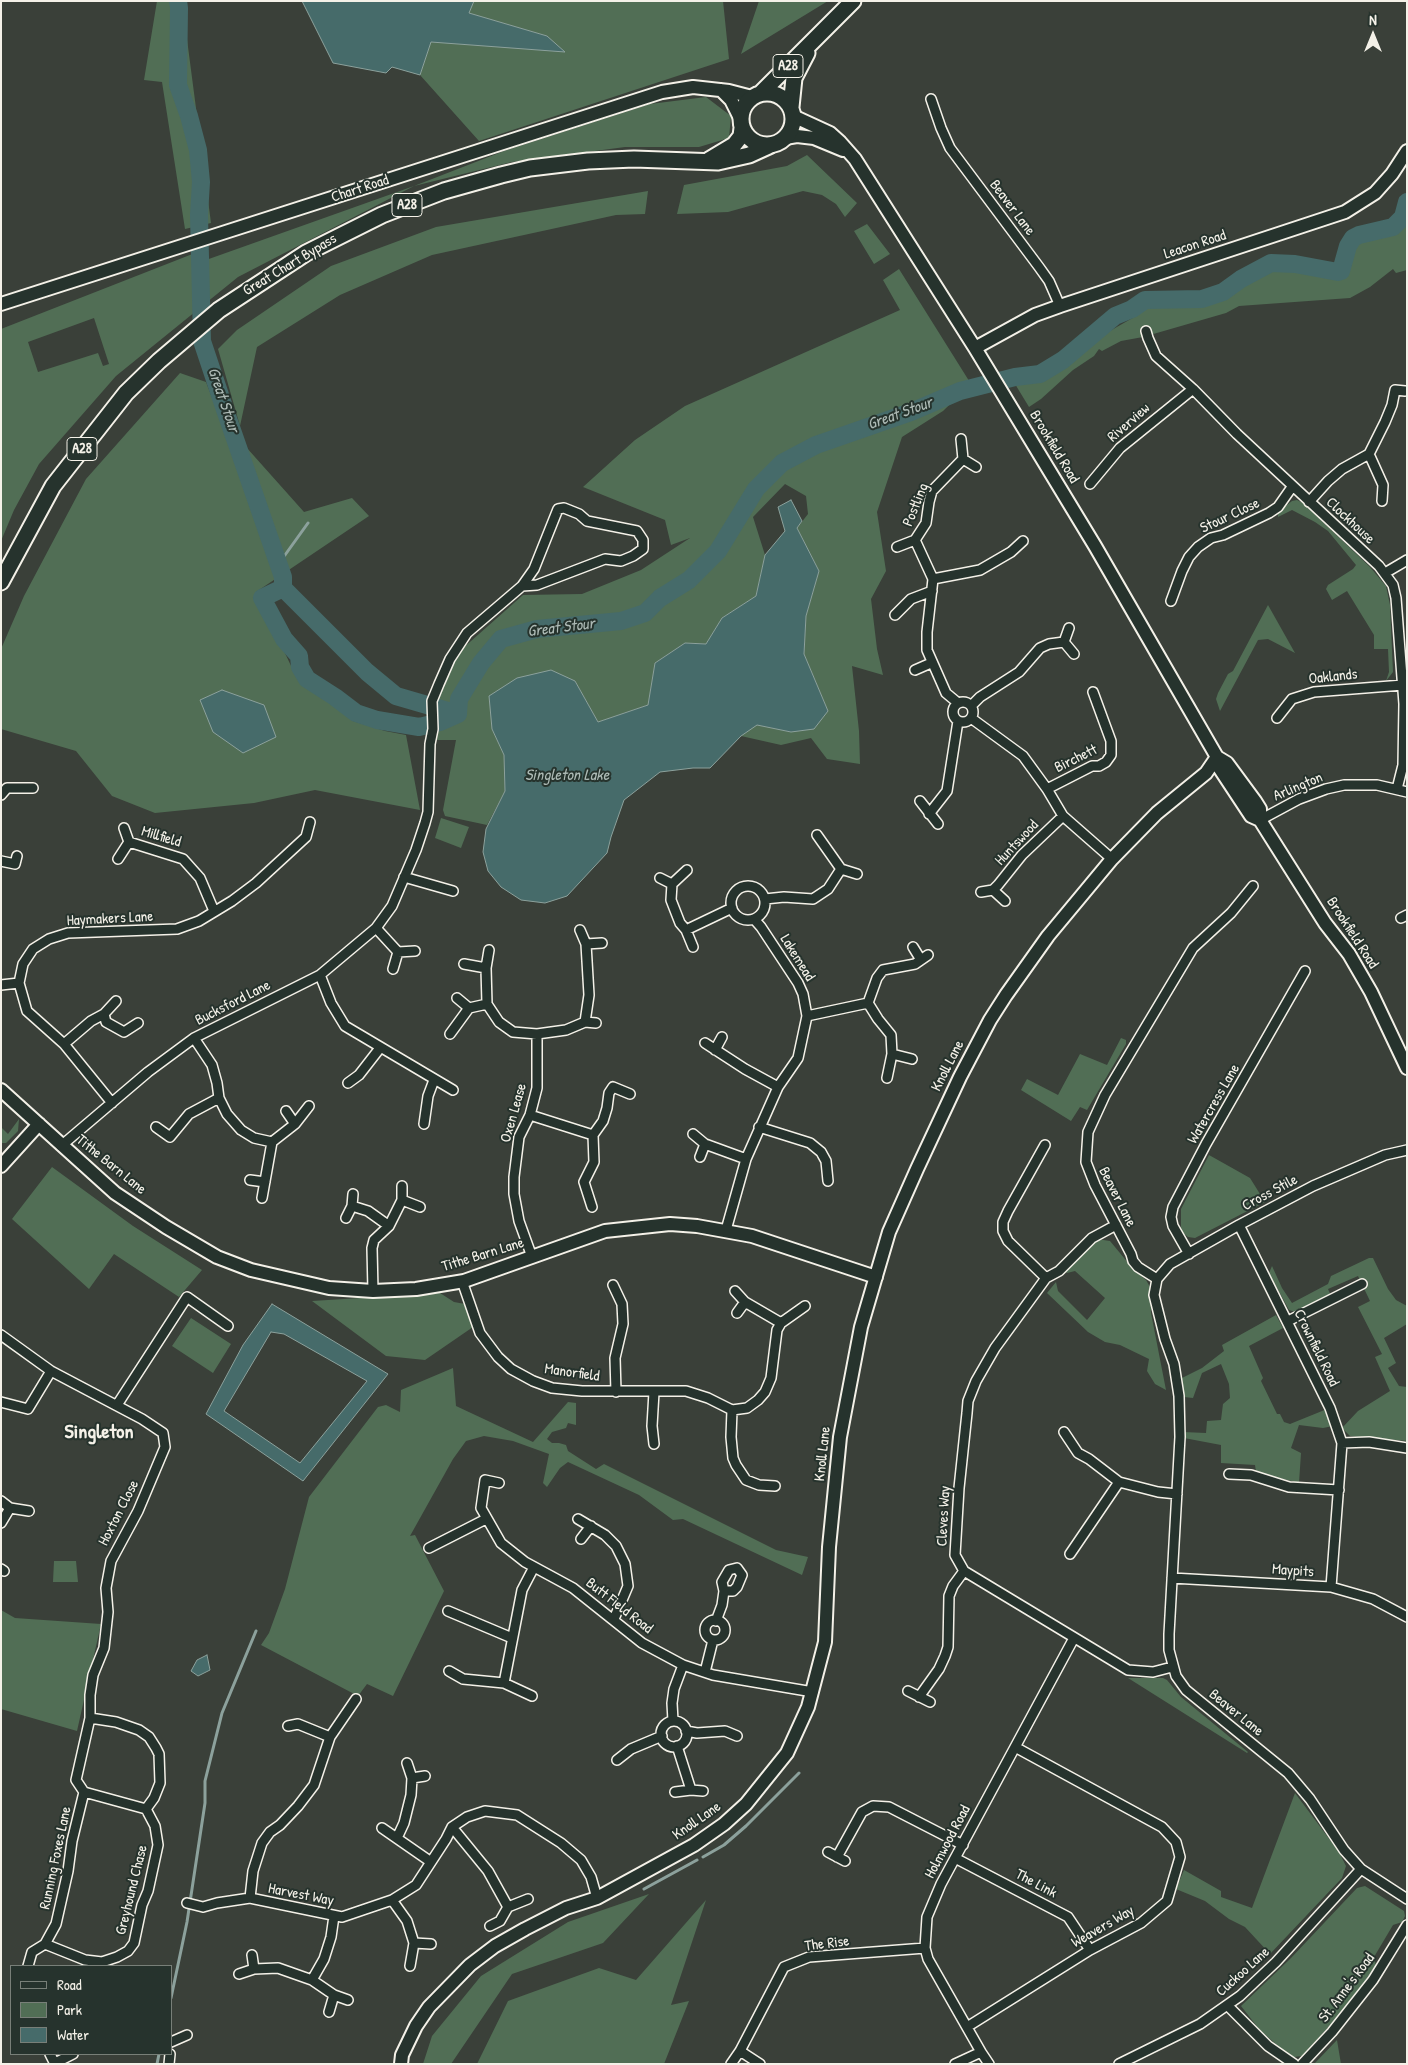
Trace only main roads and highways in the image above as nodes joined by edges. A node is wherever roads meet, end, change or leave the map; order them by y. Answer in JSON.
{"nodes":[{"id":1,"x":853,"y":1,"type":"edge"},
{"id":2,"x":816,"y":39,"type":"junction"},
{"id":3,"x":756,"y":95,"type":"junction"},
{"id":4,"x":792,"y":111,"type":"junction"},
{"id":5,"x":742,"y":124,"type":"junction"},
{"id":6,"x":771,"y":145,"type":"junction"},
{"id":7,"x":706,"y":162,"type":"junction"},
{"id":8,"x":1,"y":582,"type":"edge"}],
"edges":[{"from":1,"to":2,"type":"main road","number":"A28"},
{"from":2,"to":3,"type":"main road","number":"A28"},
{"from":2,"to":4,"type":"main road","number":"A28"},
{"from":3,"to":4,"type":"main road"},
{"from":3,"to":5,"type":"main road"},
{"from":4,"to":6,"type":"main road"},
{"from":5,"to":6,"type":"main road"},
{"from":5,"to":7,"type":"main road"},
{"from":6,"to":7,"type":"main road","name":"Great Chart Bypass","number":"A28"},
{"from":7,"to":8,"type":"main road","name":"Great Chart Bypass","number":"A28"}]}
